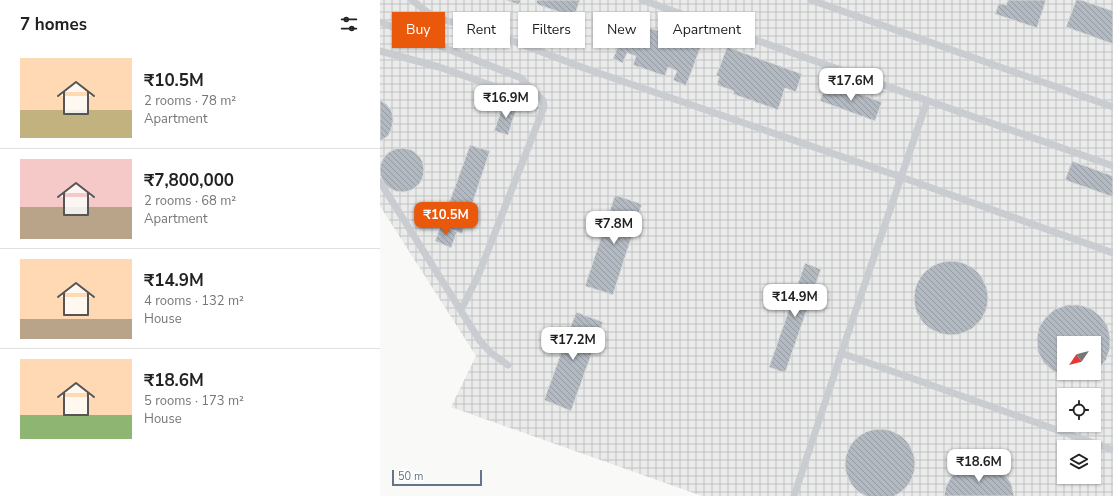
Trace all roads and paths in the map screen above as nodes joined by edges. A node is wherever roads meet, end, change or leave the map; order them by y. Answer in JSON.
{"nodes":[{"id":1,"x":412,"y":0,"type":"edge"},
{"id":2,"x":642,"y":0,"type":"edge"},
{"id":3,"x":811,"y":0,"type":"edge"},
{"id":4,"x":380,"y":22,"type":"edge"},
{"id":5,"x":380,"y":51,"type":"edge"},
{"id":6,"x":534,"y":92,"type":"junction"},
{"id":7,"x":927,"y":101,"type":"junction"},
{"id":8,"x":1113,"y":107,"type":"edge"},
{"id":9,"x":1113,"y":166,"type":"edge"},
{"id":10,"x":901,"y":177,"type":"junction"},
{"id":11,"x":380,"y":182,"type":"edge"},
{"id":12,"x":1113,"y":252,"type":"edge"},
{"id":13,"x":461,"y":310,"type":"junction"},
{"id":14,"x":841,"y":353,"type":"junction"},
{"id":15,"x":508,"y":366,"type":"dead end"},
{"id":16,"x":1113,"y":450,"type":"edge"},
{"id":17,"x":794,"y":496,"type":"edge"}],
"edges":[{"from":1,"to":10,"type":"lane"},
{"from":2,"to":7,"type":"lane"},
{"from":3,"to":8,"type":"lane"},
{"from":4,"to":6,"type":"lane"},
{"from":5,"to":6,"type":"lane"},
{"from":6,"to":13,"type":"lane"},
{"from":7,"to":9,"type":"lane"},
{"from":7,"to":10,"type":"lane"},
{"from":10,"to":12,"type":"lane"},
{"from":10,"to":14,"type":"lane"},
{"from":11,"to":13,"type":"lane"},
{"from":13,"to":15,"type":"lane"},
{"from":14,"to":16,"type":"lane"},
{"from":14,"to":17,"type":"lane"}]}
